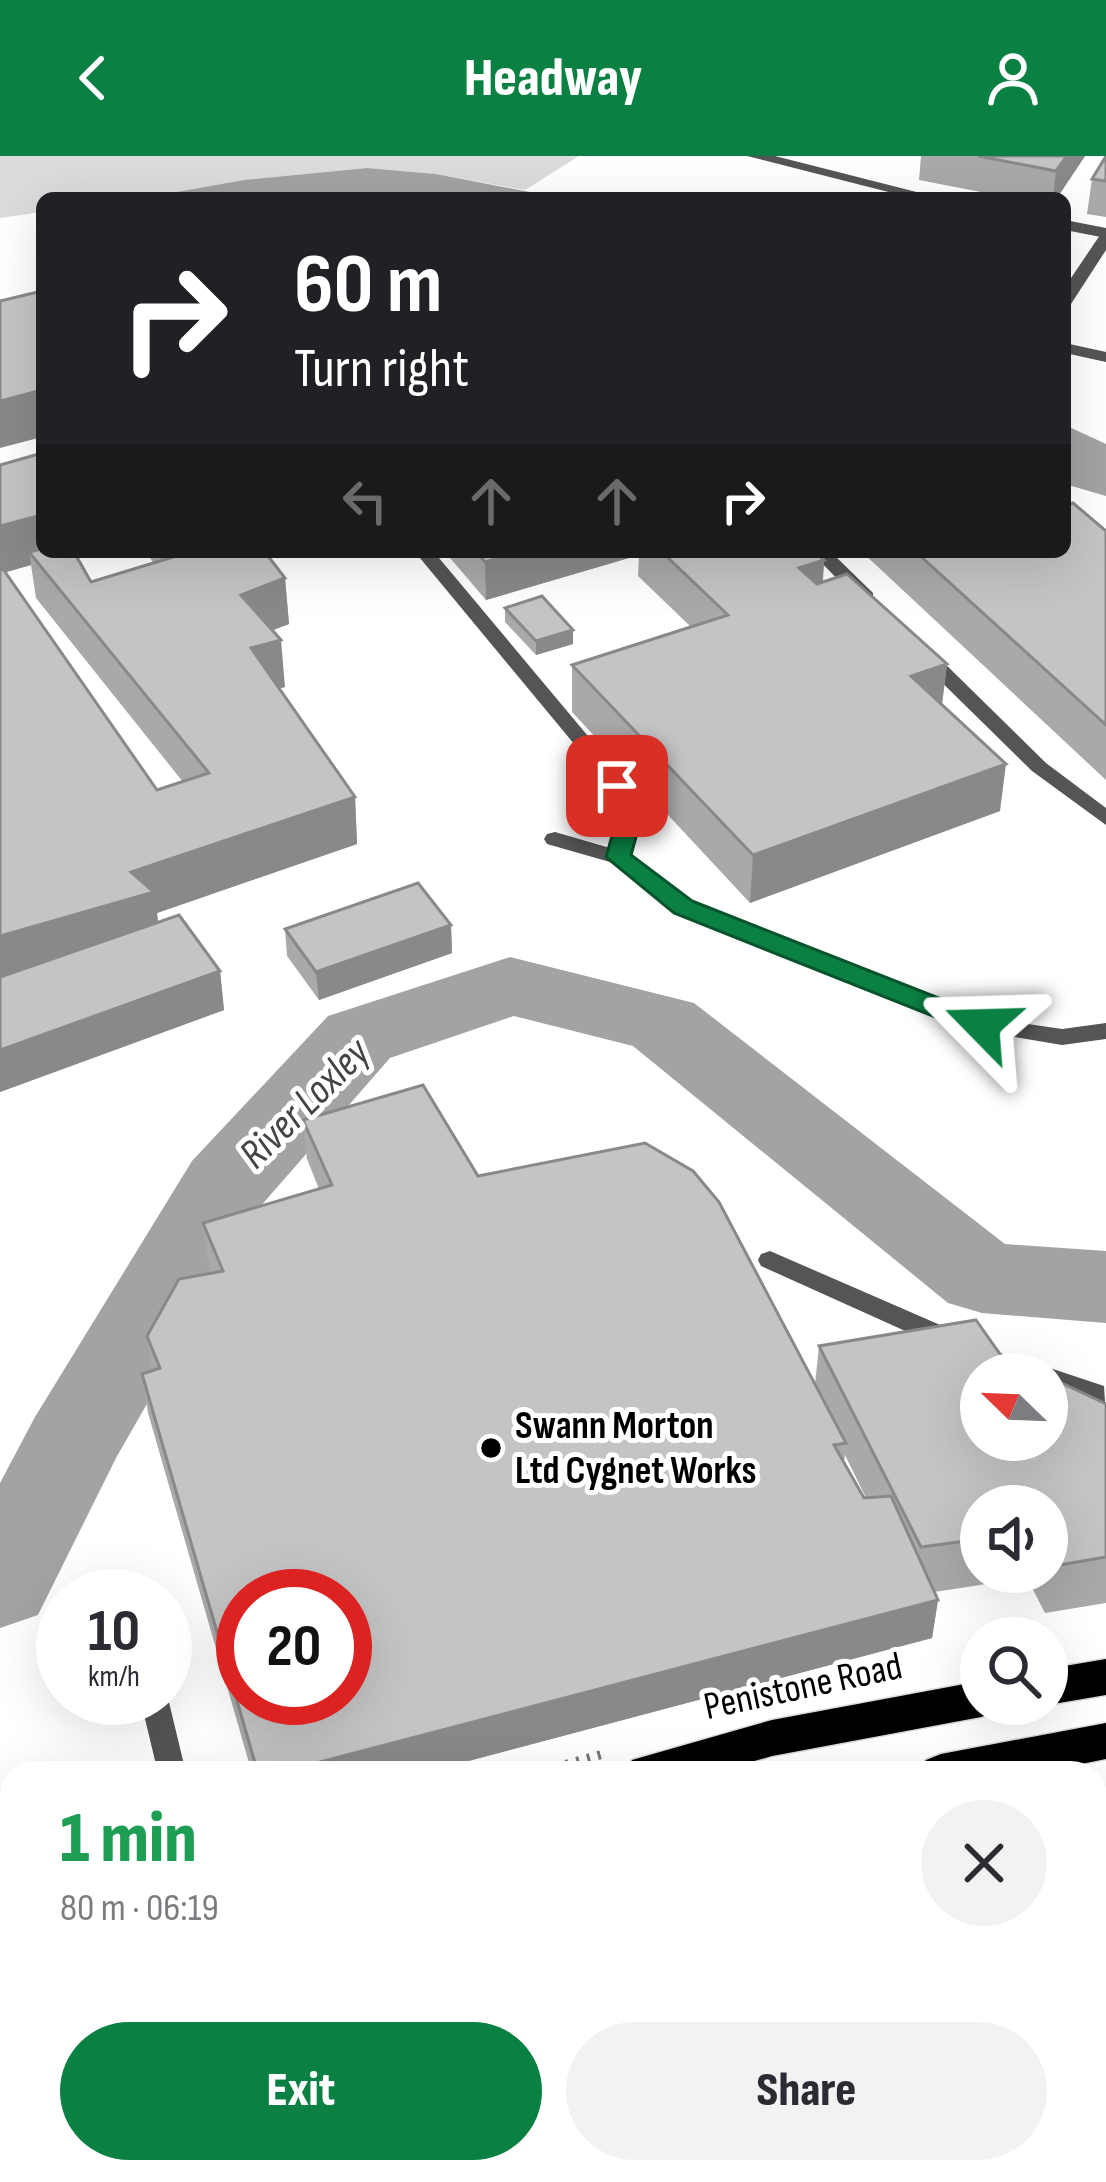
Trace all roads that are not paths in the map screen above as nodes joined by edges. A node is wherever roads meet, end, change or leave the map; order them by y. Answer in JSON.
{"nodes":[{"id":1,"x":755,"y":156,"type":"edge"},
{"id":2,"x":907,"y":192,"type":"edge"},
{"id":3,"x":1071,"y":226,"type":"edge"},
{"id":4,"x":1106,"y":235,"type":"edge"},
{"id":5,"x":1071,"y":290,"type":"edge"},
{"id":6,"x":1071,"y":349,"type":"edge"},
{"id":7,"x":1106,"y":357,"type":"edge"},
{"id":8,"x":429,"y":558,"type":"edge"},
{"id":9,"x":826,"y":558,"type":"edge"},
{"id":10,"x":887,"y":618,"type":"edge"},
{"id":11,"x":904,"y":635,"type":"edge"},
{"id":12,"x":1106,"y":818,"type":"edge"},
{"id":13,"x":556,"y":839,"type":"dead end"},
{"id":14,"x":618,"y":857,"type":"junction"},
{"id":15,"x":1106,"y":1031,"type":"edge"},
{"id":16,"x":770,"y":1259,"type":"dead end"},
{"id":17,"x":979,"y":1353,"type":"edge"},
{"id":18,"x":1068,"y":1384,"type":"edge"},
{"id":19,"x":1106,"y":1407,"type":"edge"},
{"id":20,"x":1106,"y":1677,"type":"edge"},
{"id":21,"x":1068,"y":1684,"type":"edge"},
{"id":22,"x":960,"y":1704,"type":"edge"},
{"id":23,"x":160,"y":1725,"type":"edge"},
{"id":24,"x":1106,"y":1741,"type":"edge"},
{"id":25,"x":169,"y":1761,"type":"edge"},
{"id":26,"x":690,"y":1761,"type":"edge"},
{"id":27,"x":1002,"y":1761,"type":"edge"}],
"edges":[{"from":1,"to":2,"type":"street"},
{"from":3,"to":4,"type":"street"},
{"from":4,"to":5,"type":"street"},
{"from":6,"to":7,"type":"street"},
{"from":8,"to":14,"type":"street"},
{"from":9,"to":10,"type":"street"},
{"from":11,"to":12,"type":"street"},
{"from":13,"to":14,"type":"street"},
{"from":14,"to":15,"type":"street"},
{"from":16,"to":17,"type":"street"},
{"from":18,"to":19,"type":"street"},
{"from":20,"to":21,"type":"highway"},
{"from":22,"to":26,"type":"highway","name":"Penistone Road"},
{"from":23,"to":25,"type":"street"},
{"from":24,"to":27,"type":"highway"}]}
